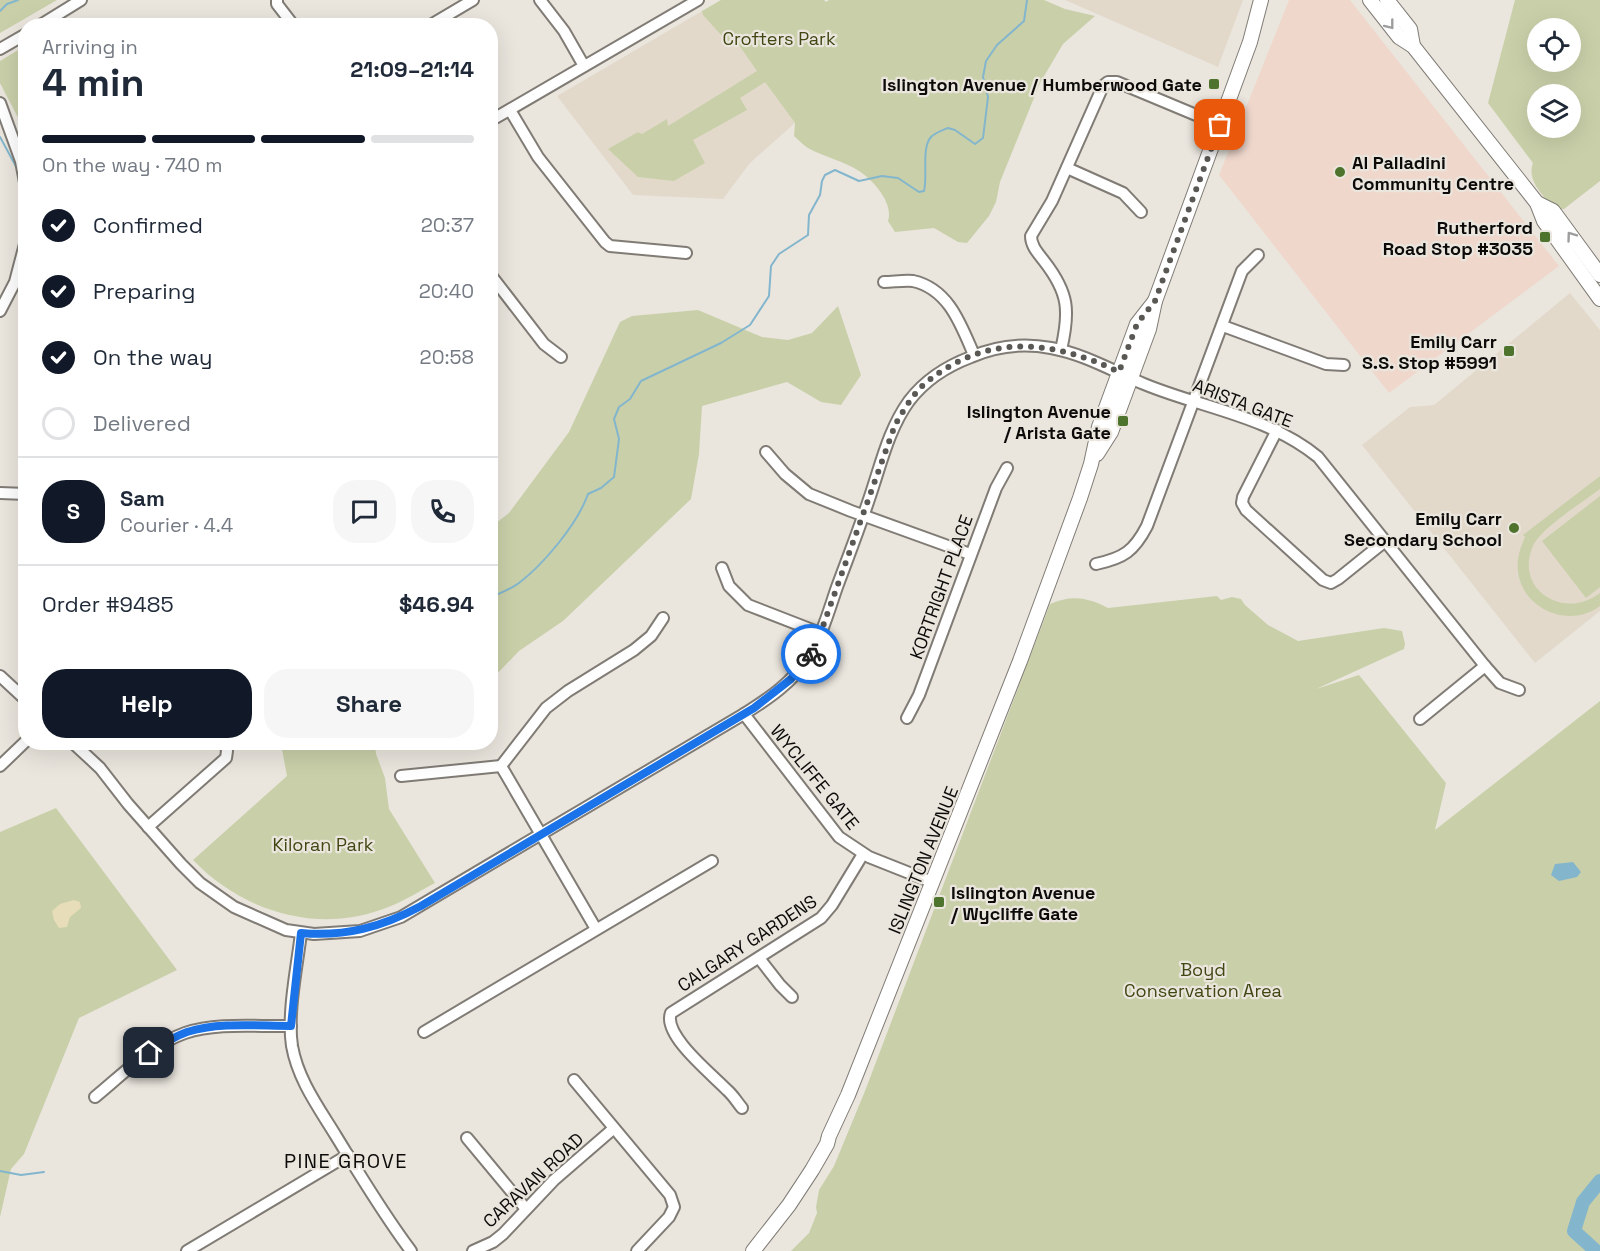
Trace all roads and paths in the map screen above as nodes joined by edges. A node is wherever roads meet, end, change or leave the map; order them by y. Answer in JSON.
{"nodes":[{"id":1,"x":81,"y":0,"type":"edge"},
{"id":2,"x":277,"y":0,"type":"edge"},
{"id":3,"x":473,"y":0,"type":"edge"},
{"id":4,"x":540,"y":0,"type":"edge"},
{"id":5,"x":698,"y":0,"type":"edge"},
{"id":6,"x":1261,"y":0,"type":"edge"},
{"id":7,"x":1370,"y":0,"type":"edge"},
{"id":8,"x":1387,"y":0,"type":"edge"},
{"id":9,"x":52,"y":18,"type":"edge"},
{"id":10,"x":288,"y":18,"type":"edge"},
{"id":11,"x":443,"y":18,"type":"edge"},
{"id":12,"x":18,"y":38,"type":"edge"},
{"id":13,"x":1413,"y":46,"type":"junction"},
{"id":14,"x":0,"y":49,"type":"edge"},
{"id":15,"x":584,"y":66,"type":"junction"},
{"id":16,"x":0,"y":103,"type":"edge"},
{"id":17,"x":510,"y":110,"type":"junction"},
{"id":18,"x":498,"y":117,"type":"edge"},
{"id":19,"x":3,"y":121,"type":"edge"},
{"id":20,"x":1220,"y":125,"type":"junction"},
{"id":21,"x":18,"y":154,"type":"edge"},
{"id":22,"x":1067,"y":168,"type":"junction"},
{"id":23,"x":1537,"y":203,"type":"junction"},
{"id":24,"x":1141,"y":212,"type":"dead end"},
{"id":25,"x":686,"y":253,"type":"dead end"},
{"id":26,"x":1257,"y":255,"type":"dead end"},
{"id":27,"x":18,"y":271,"type":"edge"},
{"id":28,"x":1600,"y":275,"type":"edge"},
{"id":29,"x":884,"y":282,"type":"dead end"},
{"id":30,"x":498,"y":284,"type":"edge"},
{"id":31,"x":1600,"y":298,"type":"edge"},
{"id":32,"x":0,"y":311,"type":"edge"},
{"id":33,"x":1223,"y":326,"type":"junction"},
{"id":34,"x":1061,"y":350,"type":"junction"},
{"id":35,"x":974,"y":355,"type":"junction"},
{"id":36,"x":561,"y":357,"type":"dead end"},
{"id":37,"x":1344,"y":366,"type":"dead end"},
{"id":38,"x":1125,"y":375,"type":"junction"},
{"id":39,"x":1195,"y":401,"type":"junction"},
{"id":40,"x":1277,"y":430,"type":"junction"},
{"id":41,"x":765,"y":452,"type":"dead end"},
{"id":42,"x":1007,"y":468,"type":"dead end"},
{"id":43,"x":0,"y":493,"type":"edge"},
{"id":44,"x":18,"y":494,"type":"edge"},
{"id":45,"x":863,"y":516,"type":"junction"},
{"id":46,"x":1384,"y":542,"type":"junction"},
{"id":47,"x":970,"y":554,"type":"junction"},
{"id":48,"x":1096,"y":564,"type":"dead end"},
{"id":49,"x":722,"y":568,"type":"dead end"},
{"id":50,"x":663,"y":618,"type":"dead end"},
{"id":51,"x":820,"y":633,"type":"junction"},
{"id":52,"x":1485,"y":666,"type":"junction"},
{"id":53,"x":0,"y":676,"type":"edge"},
{"id":54,"x":1519,"y":690,"type":"dead end"},
{"id":55,"x":18,"y":693,"type":"edge"},
{"id":56,"x":744,"y":714,"type":"junction"},
{"id":57,"x":908,"y":718,"type":"dead end"},
{"id":58,"x":1420,"y":719,"type":"dead end"},
{"id":59,"x":18,"y":749,"type":"edge"},
{"id":60,"x":81,"y":750,"type":"edge"},
{"id":61,"x":227,"y":750,"type":"edge"},
{"id":62,"x":0,"y":766,"type":"edge"},
{"id":63,"x":501,"y":766,"type":"junction"},
{"id":64,"x":401,"y":777,"type":"dead end"},
{"id":65,"x":148,"y":826,"type":"junction"},
{"id":66,"x":541,"y":834,"type":"junction"},
{"id":67,"x":863,"y":854,"type":"junction"},
{"id":68,"x":711,"y":861,"type":"dead end"},
{"id":69,"x":932,"y":882,"type":"junction"},
{"id":70,"x":596,"y":929,"type":"junction"},
{"id":71,"x":301,"y":933,"type":"junction"},
{"id":72,"x":759,"y":958,"type":"junction"},
{"id":73,"x":792,"y":997,"type":"dead end"},
{"id":74,"x":291,"y":1026,"type":"junction"},
{"id":75,"x":424,"y":1032,"type":"dead end"},
{"id":76,"x":574,"y":1080,"type":"dead end"},
{"id":77,"x":95,"y":1096,"type":"dead end"},
{"id":78,"x":742,"y":1108,"type":"dead end"},
{"id":79,"x":613,"y":1129,"type":"junction"},
{"id":80,"x":467,"y":1138,"type":"dead end"},
{"id":81,"x":348,"y":1155,"type":"junction"},
{"id":82,"x":526,"y":1209,"type":"junction"},
{"id":83,"x":188,"y":1251,"type":"edge"},
{"id":84,"x":411,"y":1251,"type":"edge"},
{"id":85,"x":473,"y":1251,"type":"edge"},
{"id":86,"x":637,"y":1251,"type":"edge"},
{"id":87,"x":753,"y":1251,"type":"edge"}],
"edges":[{"from":1,"to":9,"type":"street"},
{"from":2,"to":10,"type":"street"},
{"from":3,"to":11,"type":"street"},
{"from":4,"to":15,"type":"street"},
{"from":5,"to":15,"type":"street"},
{"from":6,"to":20,"type":"main road","name":"ISLINGTON AVENUE"},
{"from":7,"to":13,"type":"main road","one_way":true},
{"from":8,"to":13,"type":"main road"},
{"from":12,"to":14,"type":"street"},
{"from":13,"to":23,"type":"main road"},
{"from":15,"to":17,"type":"street"},
{"from":16,"to":19,"type":"street"},
{"from":17,"to":18,"type":"street"},
{"from":17,"to":25,"type":"street"},
{"from":19,"to":21,"type":"street"},
{"from":20,"to":22,"type":"street"},
{"from":20,"to":38,"type":"main road","name":"ISLINGTON AVENUE"},
{"from":22,"to":24,"type":"street"},
{"from":22,"to":34,"type":"street"},
{"from":28,"to":23,"type":"main road","one_way":true},
{"from":23,"to":31,"type":"main road"},
{"from":26,"to":33,"type":"street"},
{"from":27,"to":32,"type":"street"},
{"from":29,"to":35,"type":"street"},
{"from":30,"to":36,"type":"street"},
{"from":33,"to":37,"type":"street"},
{"from":33,"to":39,"type":"street"},
{"from":34,"to":35,"type":"street","name":"ARISTA GATE"},
{"from":34,"to":38,"type":"street","name":"ARISTA GATE"},
{"from":35,"to":45,"type":"street","name":"ARISTA GATE"},
{"from":38,"to":39,"type":"street","name":"ARISTA GATE"},
{"from":38,"to":69,"type":"main road","name":"ISLINGTON AVENUE"},
{"from":39,"to":40,"type":"street","name":"ARISTA GATE"},
{"from":39,"to":48,"type":"street"},
{"from":40,"to":46,"type":"street","name":"ARISTA GATE"},
{"from":40,"to":46,"type":"street"},
{"from":41,"to":45,"type":"street"},
{"from":42,"to":47,"type":"street","name":"KORTRIGHT PLACE"},
{"from":43,"to":44,"type":"street"},
{"from":45,"to":47,"type":"street"},
{"from":45,"to":51,"type":"street","name":"ARISTA GATE"},
{"from":46,"to":52,"type":"street","name":"ARISTA GATE"},
{"from":47,"to":57,"type":"street","name":"KORTRIGHT PLACE"},
{"from":49,"to":51,"type":"street"},
{"from":50,"to":63,"type":"street"},
{"from":51,"to":56,"type":"street","name":"ARISTA GATE"},
{"from":52,"to":54,"type":"street","name":"ARISTA GATE"},
{"from":52,"to":58,"type":"street"},
{"from":53,"to":55,"type":"street"},
{"from":56,"to":66,"type":"street","name":"ARISTA GATE"},
{"from":56,"to":67,"type":"street","name":"WYCLIFFE GATE"},
{"from":59,"to":62,"type":"street"},
{"from":60,"to":65,"type":"street","name":"ARISTA GATE"},
{"from":61,"to":65,"type":"street"},
{"from":63,"to":64,"type":"street"},
{"from":63,"to":66,"type":"street"},
{"from":65,"to":71,"type":"street","name":"ARISTA GATE"},
{"from":66,"to":70,"type":"street"},
{"from":66,"to":71,"type":"street","name":"ARISTA GATE"},
{"from":67,"to":69,"type":"street","name":"WYCLIFFE GATE"},
{"from":67,"to":72,"type":"street","name":"CALGARY GARDENS"},
{"from":68,"to":70,"type":"street"},
{"from":69,"to":87,"type":"main road","name":"ISLINGTON AVENUE"},
{"from":70,"to":75,"type":"street"},
{"from":71,"to":74,"type":"street"},
{"from":72,"to":73,"type":"street"},
{"from":72,"to":78,"type":"street","name":"CALGARY GARDENS"},
{"from":74,"to":77,"type":"street"},
{"from":74,"to":81,"type":"street"},
{"from":76,"to":79,"type":"street"},
{"from":79,"to":82,"type":"street","name":"CARAVAN ROAD"},
{"from":79,"to":86,"type":"street"},
{"from":80,"to":82,"type":"street"},
{"from":81,"to":83,"type":"street"},
{"from":81,"to":84,"type":"street"},
{"from":82,"to":85,"type":"street","name":"CARAVAN ROAD"}]}
